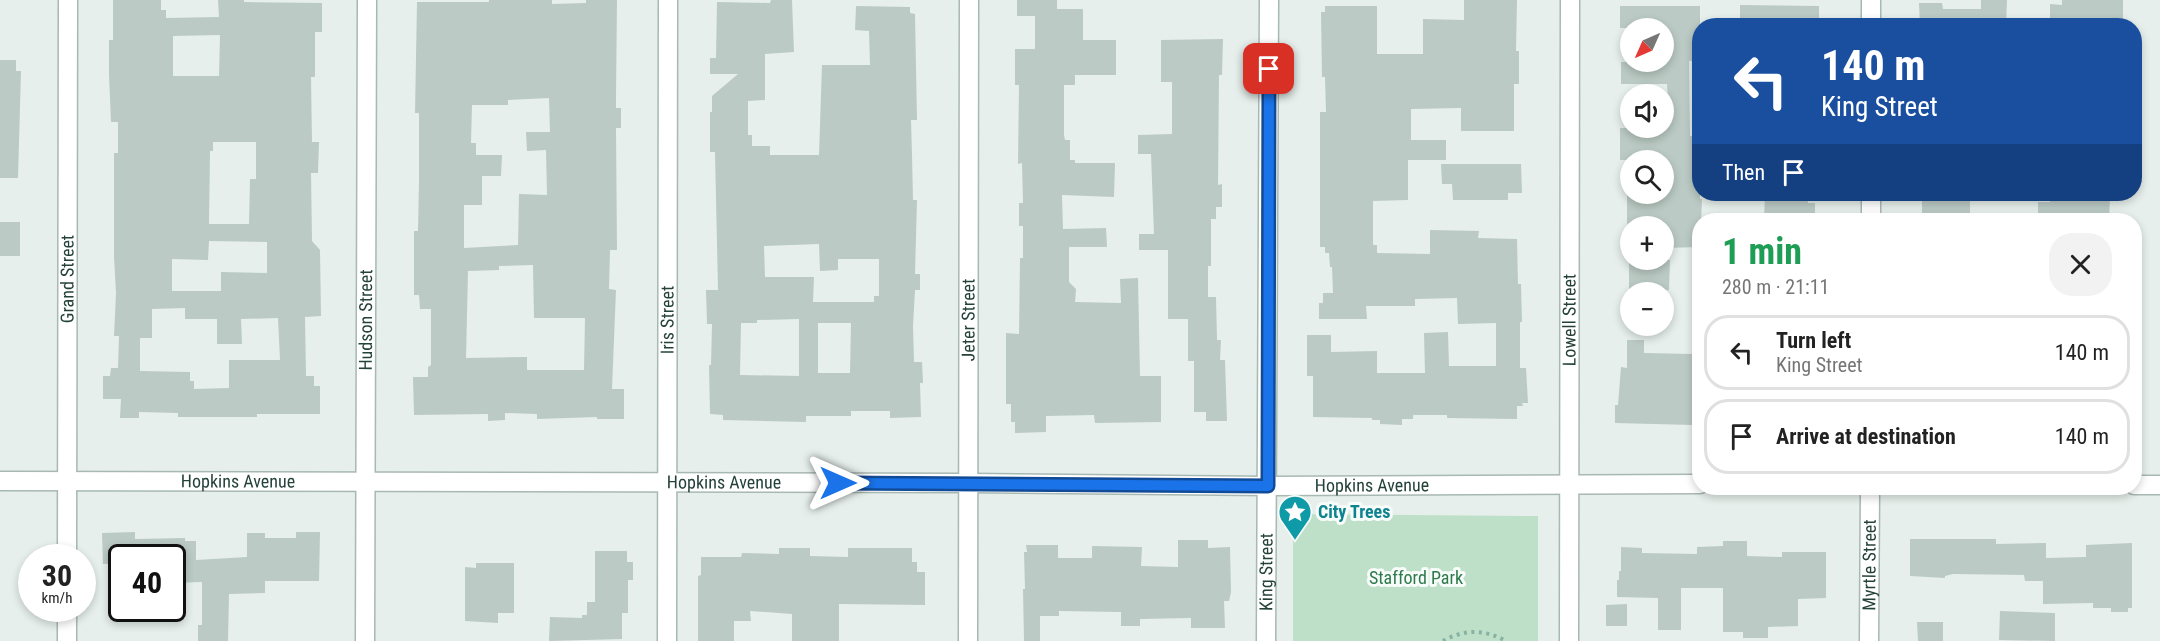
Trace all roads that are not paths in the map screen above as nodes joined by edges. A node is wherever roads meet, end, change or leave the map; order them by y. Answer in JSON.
{"nodes":[{"id":1,"x":68,"y":0,"type":"edge"},
{"id":2,"x":368,"y":0,"type":"edge"},
{"id":3,"x":668,"y":0,"type":"edge"},
{"id":4,"x":969,"y":0,"type":"edge"},
{"id":5,"x":1269,"y":0,"type":"edge"},
{"id":6,"x":1570,"y":0,"type":"edge"},
{"id":7,"x":1871,"y":0,"type":"edge"},
{"id":8,"x":1871,"y":18,"type":"edge"},
{"id":9,"x":0,"y":481,"type":"edge"},
{"id":10,"x":67,"y":481,"type":"junction"},
{"id":11,"x":365,"y":482,"type":"junction"},
{"id":12,"x":667,"y":483,"type":"junction"},
{"id":13,"x":969,"y":483,"type":"junction"},
{"id":14,"x":1569,"y":484,"type":"junction"},
{"id":15,"x":1692,"y":484,"type":"edge"},
{"id":16,"x":2142,"y":485,"type":"edge"},
{"id":17,"x":2160,"y":485,"type":"edge"},
{"id":18,"x":1268,"y":486,"type":"junction"},
{"id":19,"x":1870,"y":495,"type":"edge"},
{"id":20,"x":67,"y":544,"type":"edge"},
{"id":21,"x":67,"y":622,"type":"edge"},
{"id":22,"x":67,"y":641,"type":"edge"},
{"id":23,"x":365,"y":641,"type":"edge"},
{"id":24,"x":667,"y":641,"type":"edge"},
{"id":25,"x":968,"y":641,"type":"edge"},
{"id":26,"x":1266,"y":641,"type":"edge"},
{"id":27,"x":1569,"y":641,"type":"edge"},
{"id":28,"x":1869,"y":641,"type":"edge"}],
"edges":[{"from":1,"to":10,"type":"street","name":"Grand Street"},
{"from":2,"to":11,"type":"street","name":"Hudson Street"},
{"from":3,"to":12,"type":"street","name":"Iris Street"},
{"from":4,"to":13,"type":"street","name":"Jeter Street"},
{"from":5,"to":18,"type":"street","name":"King Street"},
{"from":6,"to":14,"type":"street","name":"Lowell Street"},
{"from":7,"to":8,"type":"street"},
{"from":9,"to":10,"type":"street","name":"Hopkins Avenue"},
{"from":10,"to":11,"type":"street","name":"Hopkins Avenue"},
{"from":10,"to":20,"type":"street","name":"Grand Street"},
{"from":11,"to":12,"type":"street","name":"Hopkins Avenue"},
{"from":11,"to":23,"type":"street","name":"Hudson Street"},
{"from":12,"to":13,"type":"street","name":"Hopkins Avenue"},
{"from":12,"to":24,"type":"street","name":"Iris Street"},
{"from":13,"to":18,"type":"street","name":"Hopkins Avenue"},
{"from":13,"to":25,"type":"street","name":"Jeter Street"},
{"from":14,"to":15,"type":"street","name":"Hopkins Avenue"},
{"from":14,"to":18,"type":"street","name":"Hopkins Avenue"},
{"from":14,"to":27,"type":"street","name":"Lowell Street"},
{"from":16,"to":17,"type":"street"},
{"from":18,"to":26,"type":"street","name":"King Street"},
{"from":19,"to":28,"type":"street","name":"Myrtle Street"},
{"from":21,"to":22,"type":"street"}]}
